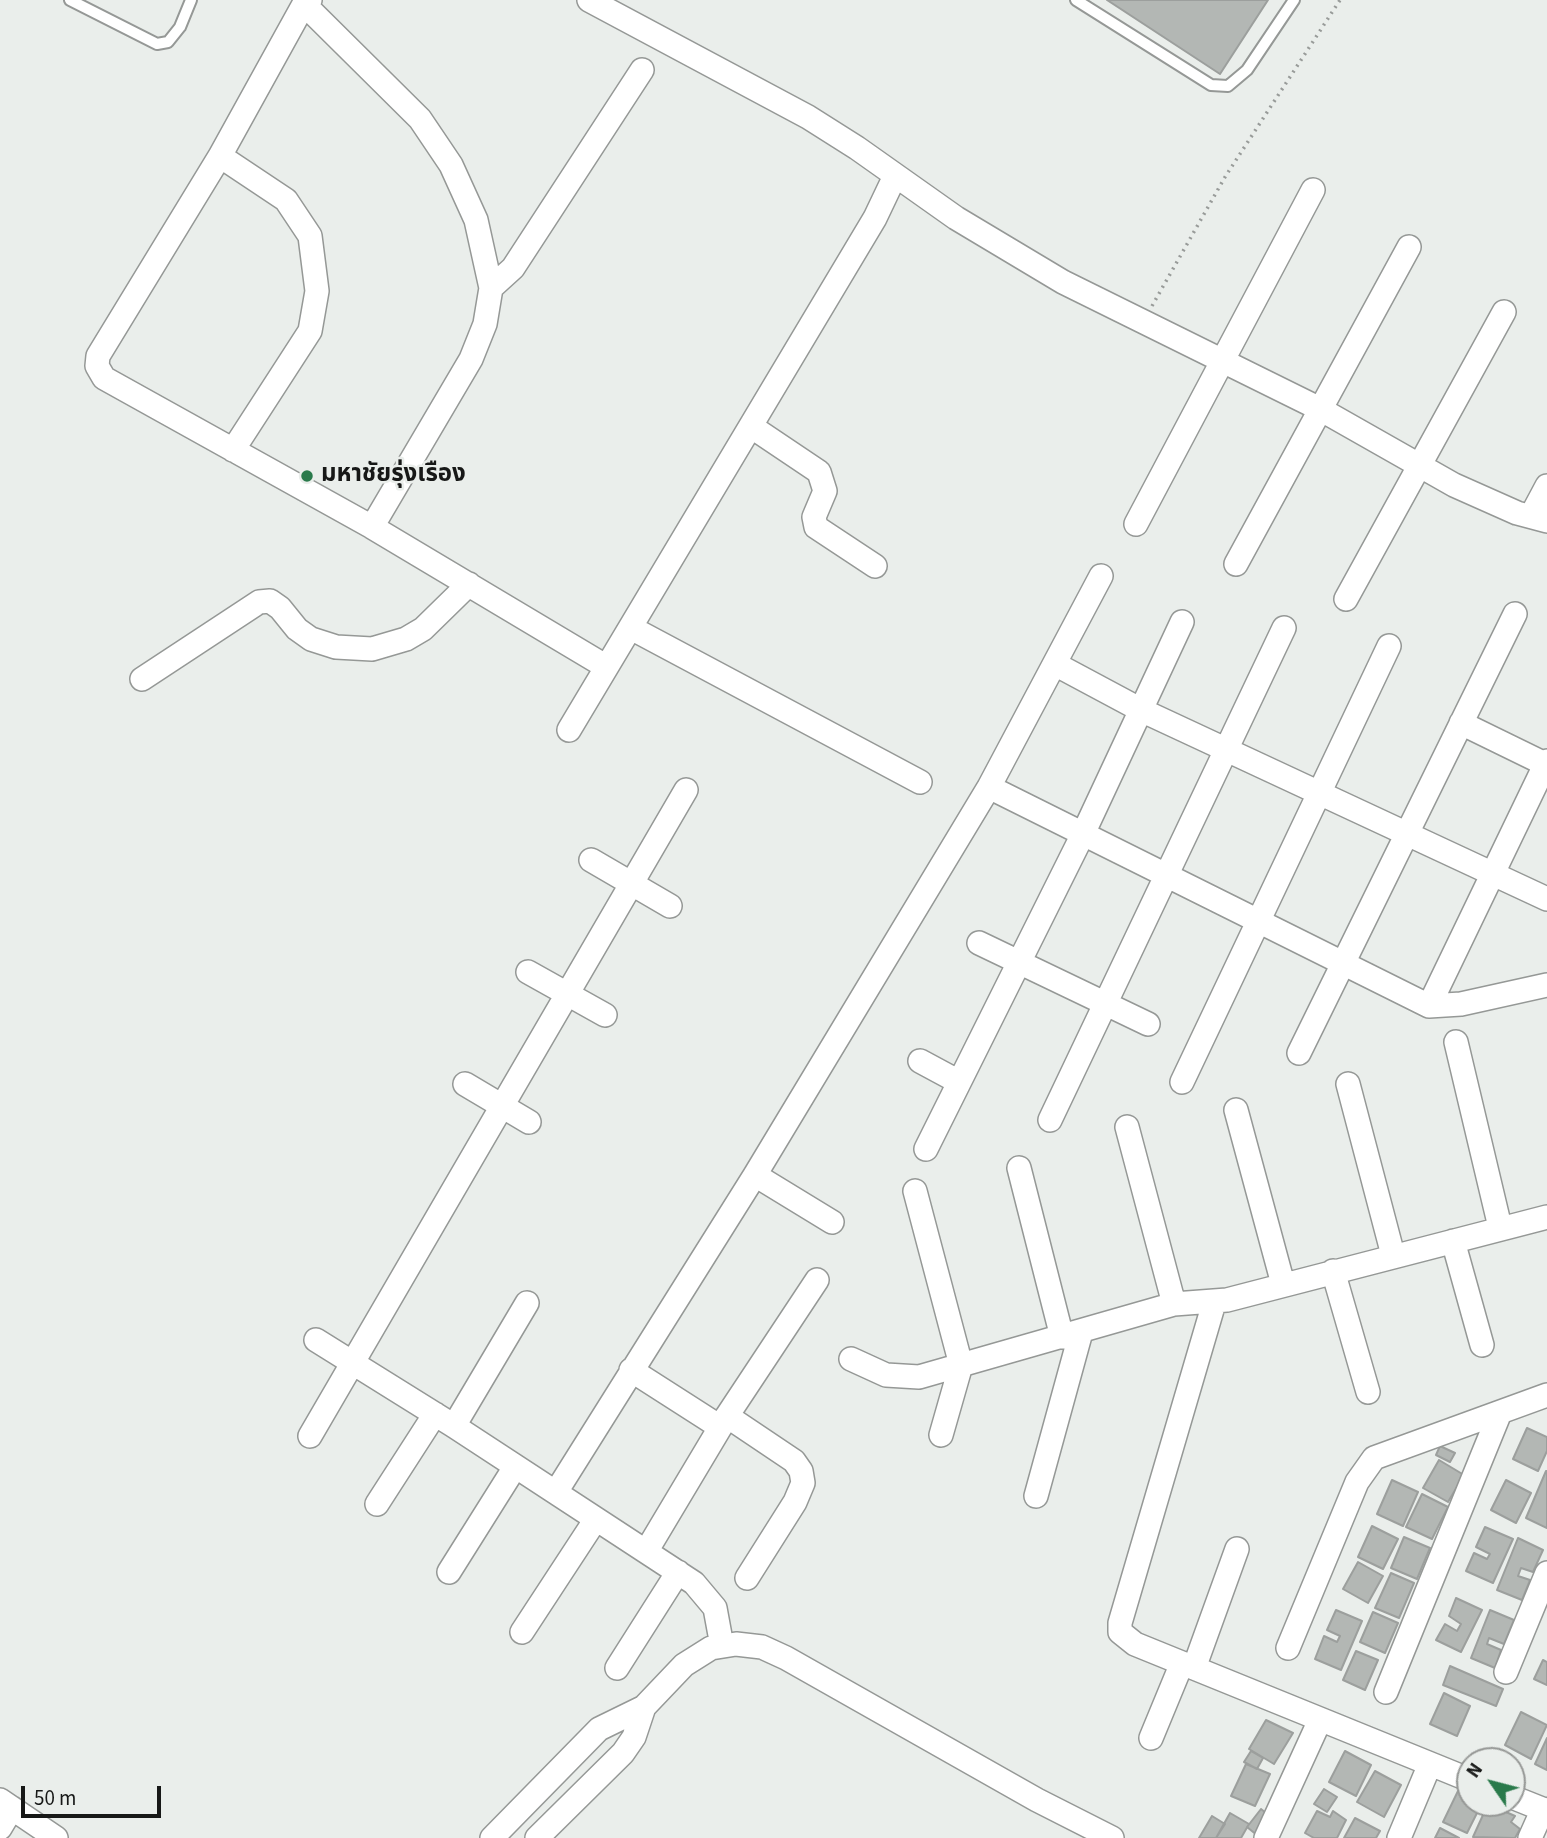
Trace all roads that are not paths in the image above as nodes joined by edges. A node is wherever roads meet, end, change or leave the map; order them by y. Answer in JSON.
{"nodes":[{"id":1,"x":70,"y":0,"type":"edge"},
{"id":2,"x":191,"y":0,"type":"edge"},
{"id":3,"x":589,"y":0,"type":"edge"},
{"id":4,"x":1076,"y":0,"type":"edge"},
{"id":5,"x":1294,"y":0,"type":"edge"},
{"id":6,"x":306,"y":1,"type":"edge"},
{"id":7,"x":642,"y":70,"type":"dead end"},
{"id":8,"x":220,"y":156,"type":"junction"},
{"id":9,"x":895,"y":176,"type":"junction"},
{"id":10,"x":1313,"y":190,"type":"dead end"},
{"id":11,"x":1409,"y":247,"type":"dead end"},
{"id":12,"x":491,"y":288,"type":"junction"},
{"id":13,"x":1504,"y":312,"type":"dead end"},
{"id":14,"x":1222,"y":361,"type":"junction"},
{"id":15,"x":1320,"y":409,"type":"junction"},
{"id":16,"x":752,"y":427,"type":"junction"},
{"id":17,"x":233,"y":450,"type":"junction"},
{"id":18,"x":1420,"y":466,"type":"junction"},
{"id":19,"x":1547,"y":486,"type":"edge"},
{"id":20,"x":1539,"y":519,"type":"edge"},
{"id":21,"x":1136,"y":524,"type":"dead end"},
{"id":22,"x":372,"y":527,"type":"junction"},
{"id":23,"x":1237,"y":564,"type":"dead end"},
{"id":24,"x":875,"y":566,"type":"dead end"},
{"id":25,"x":1101,"y":576,"type":"dead end"},
{"id":26,"x":469,"y":584,"type":"junction"},
{"id":27,"x":1346,"y":599,"type":"dead end"},
{"id":28,"x":1515,"y":614,"type":"dead end"},
{"id":29,"x":1182,"y":622,"type":"dead end"},
{"id":30,"x":633,"y":628,"type":"junction"},
{"id":31,"x":1284,"y":628,"type":"dead end"},
{"id":32,"x":1389,"y":646,"type":"dead end"},
{"id":33,"x":1055,"y":664,"type":"junction"},
{"id":34,"x":605,"y":666,"type":"junction"},
{"id":35,"x":142,"y":680,"type":"dead end"},
{"id":36,"x":1141,"y":710,"type":"junction"},
{"id":37,"x":1461,"y":723,"type":"junction"},
{"id":38,"x":569,"y":730,"type":"dead end"},
{"id":39,"x":1228,"y":748,"type":"junction"},
{"id":40,"x":1546,"y":763,"type":"edge"},
{"id":41,"x":920,"y":782,"type":"dead end"},
{"id":42,"x":989,"y":787,"type":"junction"},
{"id":43,"x":686,"y":790,"type":"dead end"},
{"id":44,"x":1320,"y":792,"type":"junction"},
{"id":45,"x":1083,"y":834,"type":"junction"},
{"id":46,"x":1407,"y":834,"type":"junction"},
{"id":47,"x":591,"y":860,"type":"dead end"},
{"id":48,"x":1490,"y":875,"type":"junction"},
{"id":49,"x":1168,"y":877,"type":"junction"},
{"id":50,"x":632,"y":884,"type":"junction"},
{"id":51,"x":1547,"y":899,"type":"edge"},
{"id":52,"x":670,"y":906,"type":"dead end"},
{"id":53,"x":1259,"y":922,"type":"junction"},
{"id":54,"x":979,"y":943,"type":"dead end"},
{"id":55,"x":1019,"y":962,"type":"junction"},
{"id":56,"x":1343,"y":964,"type":"junction"},
{"id":57,"x":528,"y":972,"type":"dead end"},
{"id":58,"x":1547,"y":985,"type":"edge"},
{"id":59,"x":568,"y":994,"type":"junction"},
{"id":60,"x":1107,"y":1003,"type":"junction"},
{"id":61,"x":1429,"y":1006,"type":"junction"},
{"id":62,"x":605,"y":1015,"type":"dead end"},
{"id":63,"x":1148,"y":1024,"type":"dead end"},
{"id":64,"x":1456,"y":1042,"type":"dead end"},
{"id":65,"x":1299,"y":1054,"type":"dead end"},
{"id":66,"x":920,"y":1061,"type":"dead end"},
{"id":67,"x":959,"y":1082,"type":"junction"},
{"id":68,"x":1182,"y":1082,"type":"dead end"},
{"id":69,"x":465,"y":1084,"type":"dead end"},
{"id":70,"x":1348,"y":1084,"type":"dead end"},
{"id":71,"x":503,"y":1107,"type":"junction"},
{"id":72,"x":1236,"y":1110,"type":"dead end"},
{"id":73,"x":1050,"y":1120,"type":"dead end"},
{"id":74,"x":529,"y":1122,"type":"dead end"},
{"id":75,"x":1126,"y":1127,"type":"dead end"},
{"id":76,"x":926,"y":1149,"type":"dead end"},
{"id":77,"x":1019,"y":1168,"type":"dead end"},
{"id":78,"x":755,"y":1175,"type":"junction"},
{"id":79,"x":915,"y":1191,"type":"dead end"},
{"id":80,"x":1547,"y":1217,"type":"edge"},
{"id":81,"x":832,"y":1222,"type":"dead end"},
{"id":82,"x":1500,"y":1227,"type":"junction"},
{"id":83,"x":1453,"y":1241,"type":"junction"},
{"id":84,"x":1392,"y":1255,"type":"junction"},
{"id":85,"x":1334,"y":1271,"type":"junction"},
{"id":86,"x":817,"y":1280,"type":"dead end"},
{"id":87,"x":1283,"y":1284,"type":"junction"},
{"id":88,"x":527,"y":1303,"type":"dead end"},
{"id":89,"x":1214,"y":1303,"type":"junction"},
{"id":90,"x":1174,"y":1304,"type":"junction"},
{"id":91,"x":1072,"y":1334,"type":"junction"},
{"id":92,"x":316,"y":1340,"type":"dead end"},
{"id":93,"x":1482,"y":1345,"type":"dead end"},
{"id":94,"x":850,"y":1359,"type":"dead end"},
{"id":95,"x":353,"y":1365,"type":"junction"},
{"id":96,"x":961,"y":1365,"type":"junction"},
{"id":97,"x":631,"y":1370,"type":"junction"},
{"id":98,"x":1368,"y":1392,"type":"dead end"},
{"id":99,"x":1547,"y":1395,"type":"edge"},
{"id":100,"x":435,"y":1414,"type":"junction"},
{"id":101,"x":1499,"y":1415,"type":"junction"},
{"id":102,"x":723,"y":1421,"type":"junction"},
{"id":103,"x":454,"y":1426,"type":"junction"},
{"id":104,"x":941,"y":1435,"type":"dead end"},
{"id":105,"x":310,"y":1436,"type":"dead end"},
{"id":106,"x":515,"y":1467,"type":"junction"},
{"id":107,"x":556,"y":1492,"type":"junction"},
{"id":108,"x":1036,"y":1496,"type":"dead end"},
{"id":109,"x":377,"y":1504,"type":"dead end"},
{"id":110,"x":596,"y":1519,"type":"junction"},
{"id":111,"x":1237,"y":1549,"type":"dead end"},
{"id":112,"x":647,"y":1550,"type":"junction"},
{"id":113,"x":449,"y":1572,"type":"dead end"},
{"id":114,"x":678,"y":1572,"type":"junction"},
{"id":115,"x":1547,"y":1573,"type":"edge"},
{"id":116,"x":747,"y":1578,"type":"dead end"},
{"id":117,"x":522,"y":1632,"type":"dead end"},
{"id":118,"x":722,"y":1646,"type":"junction"},
{"id":119,"x":1287,"y":1647,"type":"dead end"},
{"id":120,"x":1188,"y":1666,"type":"junction"},
{"id":121,"x":617,"y":1668,"type":"dead end"},
{"id":122,"x":1506,"y":1672,"type":"dead end"},
{"id":123,"x":1386,"y":1692,"type":"dead end"},
{"id":124,"x":643,"y":1707,"type":"junction"},
{"id":125,"x":1320,"y":1720,"type":"junction"},
{"id":126,"x":1150,"y":1738,"type":"dead end"},
{"id":127,"x":1430,"y":1765,"type":"junction"},
{"id":128,"x":558,"y":1771,"type":"junction"},
{"id":129,"x":1456,"y":1775,"type":"edge"},
{"id":130,"x":574,"y":1803,"type":"junction"},
{"id":131,"x":1526,"y":1803,"type":"edge"},
{"id":132,"x":6,"y":1804,"type":"edge"},
{"id":133,"x":1545,"y":1810,"type":"edge"},
{"id":134,"x":0,"y":1830,"type":"edge"},
{"id":135,"x":8,"y":1838,"type":"edge"},
{"id":136,"x":56,"y":1838,"type":"edge"},
{"id":137,"x":492,"y":1838,"type":"edge"},
{"id":138,"x":537,"y":1838,"type":"edge"},
{"id":139,"x":1112,"y":1838,"type":"edge"},
{"id":140,"x":1266,"y":1838,"type":"edge"},
{"id":141,"x":1399,"y":1838,"type":"edge"},
{"id":142,"x":1530,"y":1838,"type":"edge"}],
"edges":[{"from":1,"to":2,"type":"lane"},
{"from":3,"to":9,"type":"street"},
{"from":4,"to":5,"type":"lane"},
{"from":6,"to":8,"type":"street"},
{"from":6,"to":12,"type":"street"},
{"from":7,"to":12,"type":"street"},
{"from":8,"to":17,"type":"street"},
{"from":8,"to":17,"type":"street"},
{"from":9,"to":14,"type":"street"},
{"from":9,"to":16,"type":"street"},
{"from":10,"to":14,"type":"street"},
{"from":11,"to":15,"type":"street"},
{"from":12,"to":22,"type":"street"},
{"from":13,"to":18,"type":"street"},
{"from":14,"to":15,"type":"street"},
{"from":14,"to":21,"type":"street"},
{"from":15,"to":18,"type":"street"},
{"from":15,"to":23,"type":"street"},
{"from":16,"to":24,"type":"street"},
{"from":16,"to":30,"type":"street"},
{"from":17,"to":22,"type":"street"},
{"from":18,"to":20,"type":"street"},
{"from":18,"to":27,"type":"street"},
{"from":19,"to":20,"type":"street"},
{"from":22,"to":26,"type":"street"},
{"from":25,"to":33,"type":"street"},
{"from":26,"to":34,"type":"street"},
{"from":26,"to":35,"type":"street"},
{"from":28,"to":37,"type":"street"},
{"from":29,"to":36,"type":"street"},
{"from":30,"to":34,"type":"street"},
{"from":30,"to":41,"type":"street"},
{"from":31,"to":39,"type":"street"},
{"from":32,"to":44,"type":"street"},
{"from":33,"to":36,"type":"street"},
{"from":33,"to":42,"type":"street"},
{"from":34,"to":38,"type":"street"},
{"from":36,"to":39,"type":"street"},
{"from":36,"to":45,"type":"street"},
{"from":37,"to":40,"type":"street"},
{"from":37,"to":46,"type":"street"},
{"from":39,"to":44,"type":"street"},
{"from":39,"to":49,"type":"street"},
{"from":40,"to":48,"type":"street"},
{"from":42,"to":45,"type":"street"},
{"from":42,"to":78,"type":"street"},
{"from":43,"to":50,"type":"street"},
{"from":44,"to":46,"type":"street"},
{"from":44,"to":53,"type":"street"},
{"from":45,"to":49,"type":"street"},
{"from":45,"to":55,"type":"street"},
{"from":46,"to":48,"type":"street"},
{"from":46,"to":56,"type":"street"},
{"from":47,"to":50,"type":"street"},
{"from":48,"to":51,"type":"street"},
{"from":48,"to":61,"type":"street"},
{"from":49,"to":53,"type":"street"},
{"from":49,"to":60,"type":"street"},
{"from":50,"to":52,"type":"street"},
{"from":50,"to":59,"type":"street"},
{"from":53,"to":56,"type":"street"},
{"from":53,"to":68,"type":"street"},
{"from":54,"to":55,"type":"street"},
{"from":55,"to":60,"type":"street"},
{"from":55,"to":67,"type":"street"},
{"from":56,"to":61,"type":"street"},
{"from":56,"to":65,"type":"street"},
{"from":57,"to":59,"type":"street"},
{"from":58,"to":61,"type":"street"},
{"from":59,"to":62,"type":"street"},
{"from":59,"to":71,"type":"street"},
{"from":60,"to":63,"type":"street"},
{"from":60,"to":73,"type":"street"},
{"from":64,"to":82,"type":"street"},
{"from":66,"to":67,"type":"street"},
{"from":67,"to":76,"type":"street"},
{"from":69,"to":71,"type":"street"},
{"from":70,"to":84,"type":"street"},
{"from":71,"to":74,"type":"street"},
{"from":71,"to":95,"type":"street"},
{"from":72,"to":87,"type":"street"},
{"from":75,"to":90,"type":"street"},
{"from":77,"to":91,"type":"street"},
{"from":78,"to":81,"type":"street"},
{"from":78,"to":97,"type":"street"},
{"from":79,"to":96,"type":"street"},
{"from":80,"to":82,"type":"street"},
{"from":82,"to":83,"type":"street"},
{"from":83,"to":84,"type":"street"},
{"from":83,"to":93,"type":"street"},
{"from":84,"to":85,"type":"street"},
{"from":85,"to":87,"type":"street"},
{"from":85,"to":98,"type":"street"},
{"from":86,"to":102,"type":"street"},
{"from":87,"to":89,"type":"street"},
{"from":88,"to":103,"type":"street"},
{"from":89,"to":90,"type":"street"},
{"from":89,"to":120,"type":"street"},
{"from":90,"to":91,"type":"street"},
{"from":91,"to":96,"type":"street"},
{"from":91,"to":108,"type":"street"},
{"from":92,"to":95,"type":"street"},
{"from":94,"to":96,"type":"street"},
{"from":95,"to":100,"type":"street"},
{"from":95,"to":105,"type":"street"},
{"from":96,"to":104,"type":"street"},
{"from":97,"to":102,"type":"street"},
{"from":97,"to":107,"type":"street"},
{"from":99,"to":101,"type":"street"},
{"from":100,"to":103,"type":"street"},
{"from":100,"to":109,"type":"street"},
{"from":101,"to":119,"type":"street"},
{"from":101,"to":123,"type":"street"},
{"from":102,"to":112,"type":"street"},
{"from":102,"to":116,"type":"street"},
{"from":103,"to":106,"type":"street"},
{"from":106,"to":107,"type":"street"},
{"from":106,"to":113,"type":"street"},
{"from":107,"to":110,"type":"street"},
{"from":110,"to":112,"type":"street"},
{"from":110,"to":117,"type":"street"},
{"from":111,"to":120,"type":"street"},
{"from":112,"to":114,"type":"street"},
{"from":114,"to":118,"type":"street"},
{"from":114,"to":121,"type":"street"},
{"from":115,"to":122,"type":"street"},
{"from":118,"to":124,"type":"street"},
{"from":118,"to":139,"type":"street"},
{"from":120,"to":125,"type":"street"},
{"from":120,"to":126,"type":"street"},
{"from":124,"to":128,"type":"street"},
{"from":124,"to":130,"type":"street"},
{"from":125,"to":127,"type":"street"},
{"from":125,"to":140,"type":"street"},
{"from":127,"to":129,"type":"street"},
{"from":127,"to":141,"type":"street"},
{"from":128,"to":130,"type":"street"},
{"from":128,"to":137,"type":"street"},
{"from":130,"to":138,"type":"street"},
{"from":131,"to":133,"type":"street"},
{"from":132,"to":134,"type":"street"},
{"from":132,"to":136,"type":"street"},
{"from":133,"to":142,"type":"street"},
{"from":134,"to":135,"type":"street"}]}
